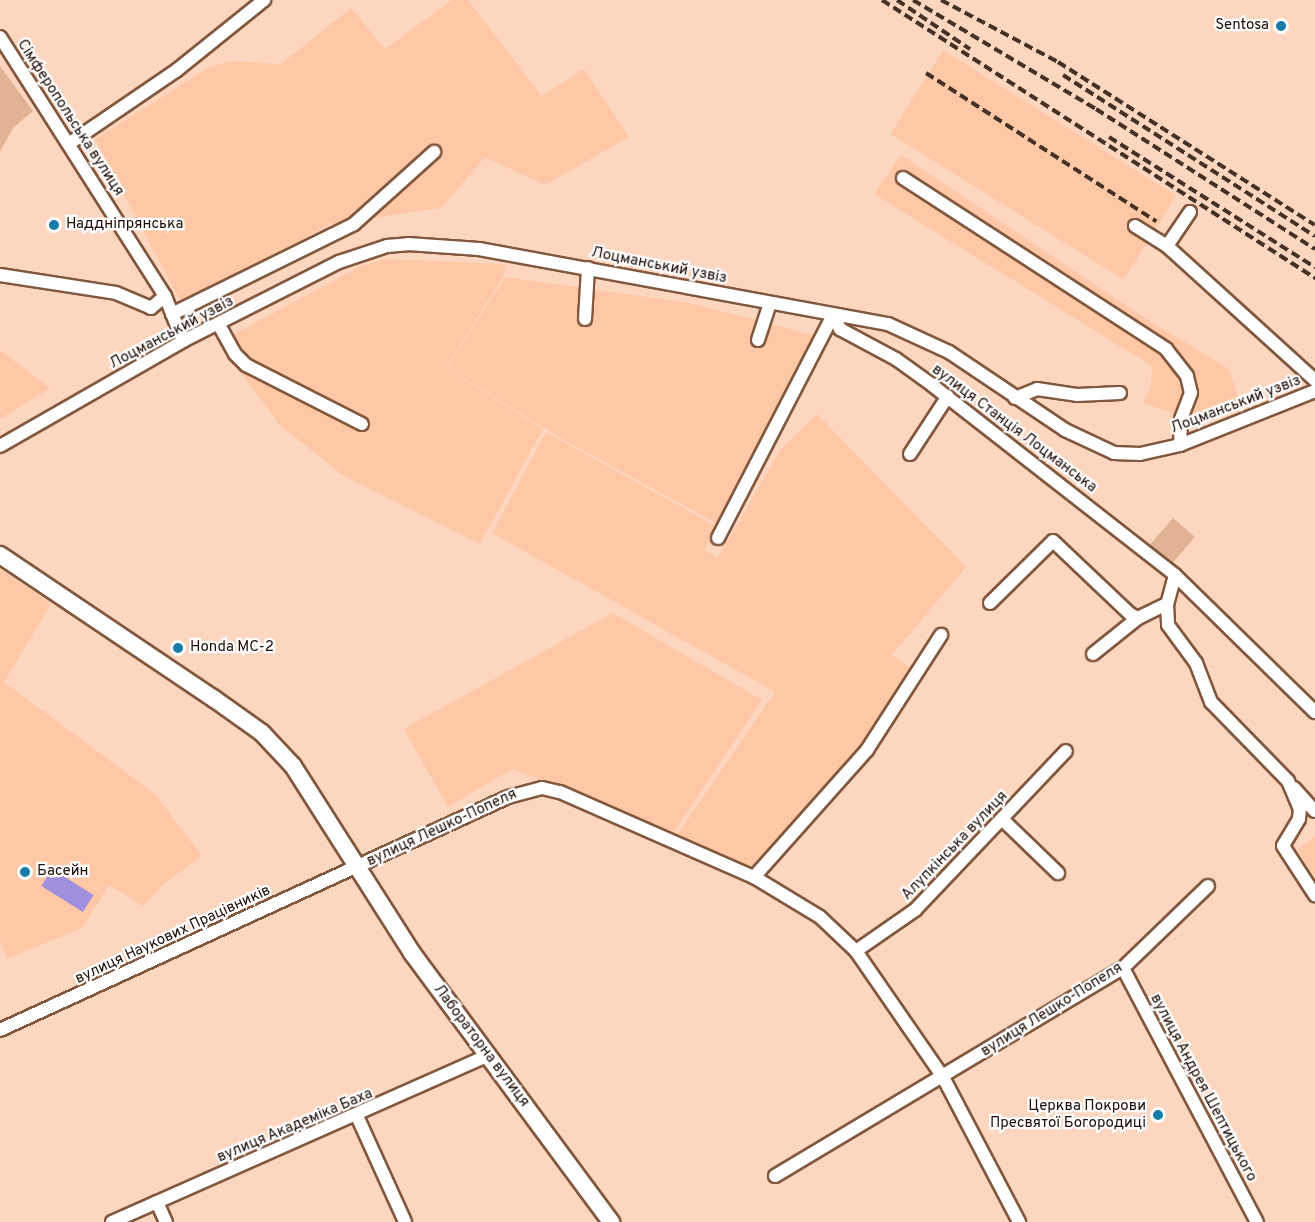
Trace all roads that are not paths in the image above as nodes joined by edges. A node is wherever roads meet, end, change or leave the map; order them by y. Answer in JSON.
{"nodes":[{"id":1,"x":256,"y":2,"type":"edge"},
{"id":2,"x":0,"y":37,"type":"edge"},
{"id":3,"x":70,"y":143,"type":"junction"},
{"id":4,"x":434,"y":152,"type":"dead end"},
{"id":5,"x":903,"y":178,"type":"dead end"},
{"id":6,"x":1190,"y":212,"type":"dead end"},
{"id":7,"x":1135,"y":226,"type":"dead end"},
{"id":8,"x":1167,"y":246,"type":"junction"},
{"id":9,"x":588,"y":268,"type":"junction"},
{"id":10,"x":0,"y":275,"type":"edge"},
{"id":11,"x":165,"y":296,"type":"junction"},
{"id":12,"x":770,"y":303,"type":"junction"},
{"id":13,"x":172,"y":314,"type":"junction"},
{"id":14,"x":833,"y":315,"type":"junction"},
{"id":15,"x":585,"y":320,"type":"dead end"},
{"id":16,"x":219,"y":325,"type":"junction"},
{"id":17,"x":758,"y":339,"type":"dead end"},
{"id":18,"x":183,"y":341,"type":"junction"},
{"id":19,"x":1315,"y":380,"type":"edge"},
{"id":20,"x":1315,"y":391,"type":"edge"},
{"id":21,"x":1120,"y":393,"type":"dead end"},
{"id":22,"x":948,"y":396,"type":"junction"},
{"id":23,"x":1015,"y":398,"type":"junction"},
{"id":24,"x":362,"y":424,"type":"dead end"},
{"id":25,"x":1180,"y":445,"type":"junction"},
{"id":26,"x":0,"y":446,"type":"edge"},
{"id":27,"x":910,"y":454,"type":"dead end"},
{"id":28,"x":718,"y":538,"type":"dead end"},
{"id":29,"x":0,"y":555,"type":"edge"},
{"id":30,"x":1175,"y":575,"type":"junction"},
{"id":31,"x":990,"y":603,"type":"dead end"},
{"id":32,"x":1167,"y":604,"type":"junction"},
{"id":33,"x":1138,"y":618,"type":"junction"},
{"id":34,"x":941,"y":634,"type":"dead end"},
{"id":35,"x":1093,"y":654,"type":"dead end"},
{"id":36,"x":1315,"y":712,"type":"edge"},
{"id":37,"x":1066,"y":751,"type":"dead end"},
{"id":38,"x":1288,"y":781,"type":"junction"},
{"id":39,"x":1315,"y":811,"type":"edge"},
{"id":40,"x":1002,"y":819,"type":"junction"},
{"id":41,"x":358,"y":867,"type":"junction"},
{"id":42,"x":1058,"y":873,"type":"dead end"},
{"id":43,"x":754,"y":877,"type":"junction"},
{"id":44,"x":1208,"y":886,"type":"dead end"},
{"id":45,"x":1315,"y":895,"type":"edge"},
{"id":46,"x":856,"y":951,"type":"junction"},
{"id":47,"x":1123,"y":968,"type":"junction"},
{"id":48,"x":0,"y":1030,"type":"edge"},
{"id":49,"x":488,"y":1055,"type":"junction"},
{"id":50,"x":943,"y":1077,"type":"junction"},
{"id":51,"x":357,"y":1116,"type":"junction"},
{"id":52,"x":775,"y":1176,"type":"dead end"},
{"id":53,"x":157,"y":1202,"type":"junction"},
{"id":54,"x":112,"y":1222,"type":"edge"},
{"id":55,"x":166,"y":1222,"type":"edge"},
{"id":56,"x":405,"y":1222,"type":"edge"},
{"id":57,"x":610,"y":1222,"type":"edge"},
{"id":58,"x":1019,"y":1222,"type":"edge"},
{"id":59,"x":1257,"y":1222,"type":"edge"}],
"edges":[{"from":1,"to":3,"type":"street"},
{"from":2,"to":3,"type":"street","name":"Сімферопольська вулиця"},
{"from":3,"to":11,"type":"street","name":"Сімферопольська вулиця"},
{"from":4,"to":13,"type":"street"},
{"from":5,"to":25,"type":"street"},
{"from":6,"to":8,"type":"street"},
{"from":7,"to":8,"type":"street"},
{"from":8,"to":19,"type":"street"},
{"from":9,"to":12,"type":"street","name":"Лоцманський узвіз"},
{"from":9,"to":15,"type":"street"},
{"from":9,"to":16,"type":"street","name":"Лоцманський узвіз"},
{"from":10,"to":11,"type":"street"},
{"from":11,"to":13,"type":"street","name":"Сімферопольська вулиця"},
{"from":12,"to":14,"type":"street","name":"Лоцманський узвіз"},
{"from":12,"to":17,"type":"street"},
{"from":13,"to":18,"type":"street","name":"Сімферопольська вулиця"},
{"from":14,"to":22,"type":"street","name":"вулиця Станція Лоцманська"},
{"from":14,"to":23,"type":"street","name":"Лоцманський узвіз"},
{"from":14,"to":28,"type":"street"},
{"from":16,"to":18,"type":"street","name":"Лоцманський узвіз"},
{"from":16,"to":24,"type":"street"},
{"from":18,"to":26,"type":"street","name":"Лоцманський узвіз"},
{"from":20,"to":25,"type":"street","name":"Лоцманський узвіз"},
{"from":21,"to":23,"type":"street"},
{"from":22,"to":27,"type":"street"},
{"from":22,"to":30,"type":"street","name":"вулиця Станція Лоцманська"},
{"from":23,"to":25,"type":"street","name":"Лоцманський узвіз"},
{"from":29,"to":41,"type":"main road","name":"вулиця Лешко-Попеля"},
{"from":30,"to":32,"type":"street"},
{"from":30,"to":36,"type":"street","name":"вулиця Станція Лоцманська"},
{"from":31,"to":33,"type":"street"},
{"from":32,"to":33,"type":"street"},
{"from":32,"to":38,"type":"street"},
{"from":33,"to":35,"type":"street"},
{"from":34,"to":43,"type":"street"},
{"from":37,"to":40,"type":"street","name":"Алупкінська вулиця"},
{"from":38,"to":39,"type":"street"},
{"from":38,"to":45,"type":"street"},
{"from":40,"to":42,"type":"street"},
{"from":40,"to":46,"type":"street","name":"Алупкінська вулиця"},
{"from":41,"to":43,"type":"street","name":"вулиця Лешко-Попеля"},
{"from":41,"to":48,"type":"street","name":"вулиця Наукових Працівників"},
{"from":41,"to":49,"type":"main road","name":"Лабораторна вулиця"},
{"from":43,"to":46,"type":"street","name":"вулиця Лешко-Попеля"},
{"from":44,"to":47,"type":"street","name":"вулиця Лешко-Попеля"},
{"from":46,"to":50,"type":"street","name":"вулиця Лешко-Попеля"},
{"from":47,"to":50,"type":"street","name":"вулиця Лешко-Попеля"},
{"from":47,"to":59,"type":"street","name":"вулиця Андрея Шептицького"},
{"from":49,"to":51,"type":"street","name":"вулиця Академіка Баха"},
{"from":49,"to":57,"type":"main road","name":"Лабораторна вулиця"},
{"from":50,"to":52,"type":"street","name":"вулиця Лешко-Попеля"},
{"from":50,"to":58,"type":"street","name":"вулиця Лешко-Попеля"},
{"from":51,"to":53,"type":"street","name":"вулиця Академіка Баха"},
{"from":51,"to":56,"type":"street"},
{"from":53,"to":54,"type":"street","name":"вулиця Академіка Баха"},
{"from":53,"to":55,"type":"street"}]}
